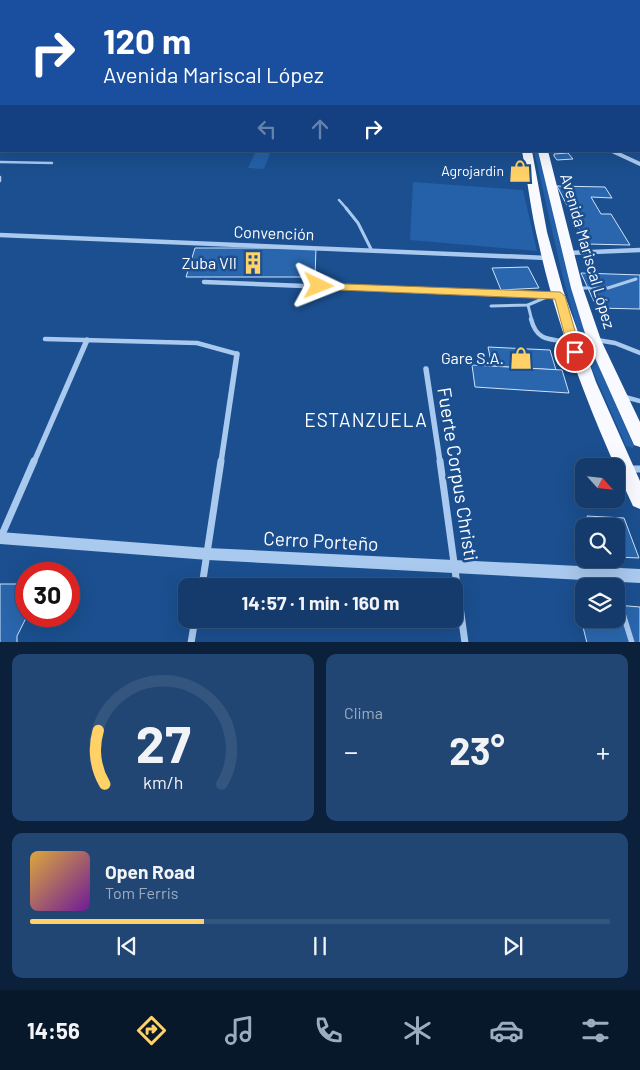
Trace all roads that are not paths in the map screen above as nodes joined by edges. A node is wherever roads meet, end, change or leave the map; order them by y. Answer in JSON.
{"nodes":[{"id":1,"x":527,"y":152,"type":"edge"},
{"id":2,"x":543,"y":152,"type":"edge"},
{"id":3,"x":614,"y":152,"type":"edge"},
{"id":4,"x":0,"y":162,"type":"edge"},
{"id":5,"x":52,"y":163,"type":"dead end"},
{"id":6,"x":640,"y":164,"type":"edge"},
{"id":7,"x":0,"y":177,"type":"edge"},
{"id":8,"x":0,"y":181,"type":"edge"},
{"id":9,"x":339,"y":200,"type":"dead end"},
{"id":10,"x":0,"y":236,"type":"edge"},
{"id":11,"x":371,"y":249,"type":"junction"},
{"id":12,"x":640,"y":250,"type":"edge"},
{"id":13,"x":568,"y":253,"type":"junction"},
{"id":14,"x":548,"y":258,"type":"junction"},
{"id":15,"x":636,"y":279,"type":"dead end"},
{"id":16,"x":204,"y":282,"type":"dead end"},
{"id":17,"x":577,"y":288,"type":"junction"},
{"id":18,"x":554,"y":296,"type":"junction"},
{"id":19,"x":528,"y":305,"type":"junction"},
{"id":20,"x":491,"y":306,"type":"dead end"},
{"id":21,"x":45,"y":339,"type":"dead end"},
{"id":22,"x":87,"y":340,"type":"junction"},
{"id":23,"x":594,"y":340,"type":"junction"},
{"id":24,"x":572,"y":342,"type":"junction"},
{"id":25,"x":640,"y":353,"type":"edge"},
{"id":26,"x":237,"y":354,"type":"joint"},
{"id":27,"x":426,"y":369,"type":"dead end"},
{"id":28,"x":618,"y":395,"type":"junction"},
{"id":29,"x":640,"y":401,"type":"edge"},
{"id":30,"x":640,"y":440,"type":"edge"},
{"id":31,"x":620,"y":458,"type":"edge"},
{"id":32,"x":625,"y":469,"type":"joint"},
{"id":33,"x":640,"y":469,"type":"edge"},
{"id":34,"x":640,"y":500,"type":"edge"},
{"id":35,"x":0,"y":538,"type":"edge"},
{"id":36,"x":208,"y":554,"type":"junction"},
{"id":37,"x":456,"y":566,"type":"junction"},
{"id":38,"x":640,"y":576,"type":"edge"},
{"id":39,"x":204,"y":578,"type":"edge"},
{"id":40,"x":590,"y":578,"type":"edge"},
{"id":41,"x":625,"y":578,"type":"edge"},
{"id":42,"x":625,"y":620,"type":"edge"},
{"id":43,"x":194,"y":628,"type":"edge"},
{"id":44,"x":191,"y":642,"type":"edge"},
{"id":45,"x":465,"y":642,"type":"edge"},
{"id":46,"x":632,"y":642,"type":"edge"}],
"edges":[{"from":1,"to":14,"type":"highway"},
{"from":2,"to":13,"type":"highway","name":"Avenida Mariscal López"},
{"from":3,"to":6,"type":"street"},
{"from":4,"to":5,"type":"lane"},
{"from":7,"to":8,"type":"lane"},
{"from":9,"to":11,"type":"lane"},
{"from":10,"to":11,"type":"street","name":"Convención"},
{"from":11,"to":14,"type":"street","name":"Convención"},
{"from":12,"to":13,"type":"street"},
{"from":13,"to":17,"type":"highway","name":"Avenida Mariscal López"},
{"from":14,"to":18,"type":"highway"},
{"from":15,"to":17,"type":"lane"},
{"from":16,"to":18,"type":"street"},
{"from":17,"to":23,"type":"highway","name":"Avenida Mariscal López"},
{"from":18,"to":19,"type":"lane"},
{"from":18,"to":24,"type":"highway"},
{"from":19,"to":20,"type":"lane"},
{"from":19,"to":24,"type":"lane"},
{"from":21,"to":22,"type":"lane"},
{"from":22,"to":26,"type":"lane"},
{"from":22,"to":35,"type":"street"},
{"from":23,"to":25,"type":"lane"},
{"from":23,"to":28,"type":"highway","name":"Avenida Mariscal López"},
{"from":24,"to":31,"type":"highway"},
{"from":26,"to":36,"type":"street"},
{"from":27,"to":37,"type":"street","name":"Fuerte Corpus Christi"},
{"from":28,"to":29,"type":"lane"},
{"from":28,"to":30,"type":"highway","name":"Avenida Mariscal López"},
{"from":32,"to":33,"type":"street"},
{"from":32,"to":34,"type":"highway"},
{"from":35,"to":36,"type":"street","name":"Cerro Porteño"},
{"from":36,"to":37,"type":"street","name":"Cerro Porteño"},
{"from":36,"to":39,"type":"street"},
{"from":37,"to":40,"type":"street","name":"Cerro Porteño"},
{"from":37,"to":45,"type":"street","name":"Fuerte Corpus Christi"},
{"from":38,"to":41,"type":"street","name":"Cerro Porteño"},
{"from":42,"to":46,"type":"lane"},
{"from":43,"to":44,"type":"street"}]}
